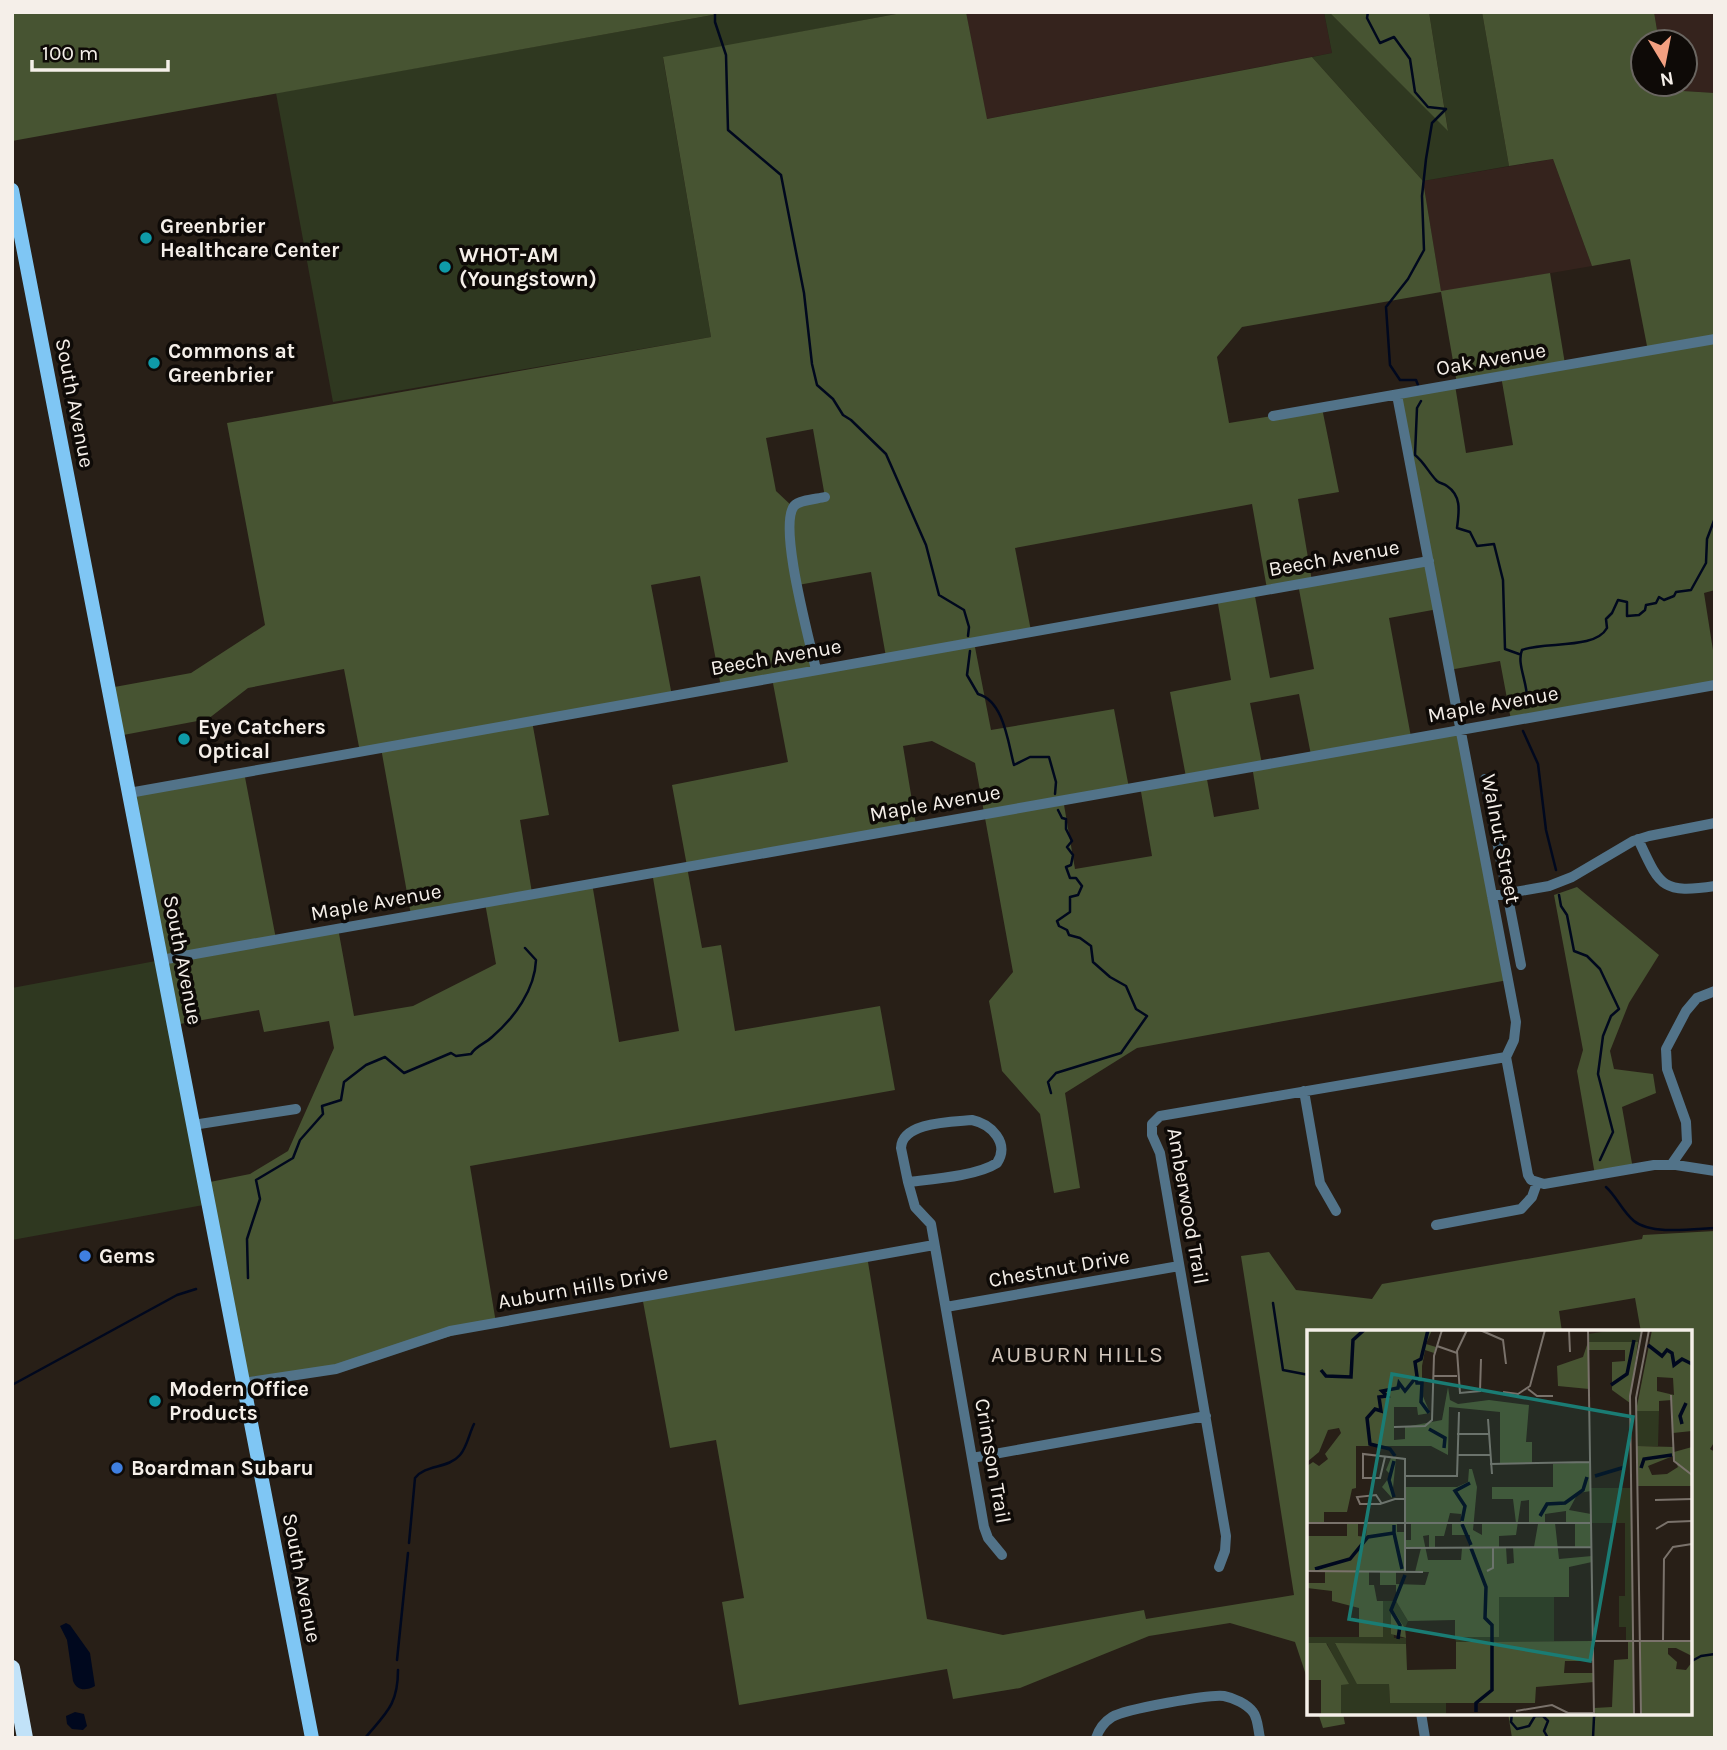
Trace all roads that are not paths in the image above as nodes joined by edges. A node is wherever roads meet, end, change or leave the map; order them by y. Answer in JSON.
{"nodes":[{"id":1,"x":12,"y":190,"type":"edge"},
{"id":2,"x":1715,"y":339,"type":"edge"},
{"id":3,"x":1397,"y":395,"type":"junction"},
{"id":4,"x":1273,"y":416,"type":"dead end"},
{"id":5,"x":825,"y":497,"type":"dead end"},
{"id":6,"x":1429,"y":561,"type":"junction"},
{"id":7,"x":816,"y":670,"type":"junction"},
{"id":8,"x":1715,"y":685,"type":"edge"},
{"id":9,"x":1460,"y":729,"type":"junction"},
{"id":10,"x":1485,"y":779,"type":"dead end"},
{"id":11,"x":129,"y":793,"type":"junction"},
{"id":12,"x":1715,"y":823,"type":"edge"},
{"id":13,"x":1639,"y":839,"type":"junction"},
{"id":14,"x":1715,"y":886,"type":"edge"},
{"id":15,"x":1508,"y":893,"type":"junction"},
{"id":16,"x":1492,"y":896,"type":"junction"},
{"id":17,"x":161,"y":960,"type":"junction"},
{"id":18,"x":1521,"y":965,"type":"dead end"},
{"id":19,"x":1715,"y":990,"type":"edge"},
{"id":20,"x":1506,"y":1057,"type":"junction"},
{"id":21,"x":1304,"y":1091,"type":"junction"},
{"id":22,"x":296,"y":1109,"type":"dead end"},
{"id":23,"x":193,"y":1125,"type":"junction"},
{"id":24,"x":1671,"y":1165,"type":"junction"},
{"id":25,"x":1715,"y":1171,"type":"edge"},
{"id":26,"x":908,"y":1182,"type":"junction"},
{"id":27,"x":1537,"y":1183,"type":"junction"},
{"id":28,"x":1336,"y":1211,"type":"dead end"},
{"id":29,"x":1436,"y":1225,"type":"dead end"},
{"id":30,"x":934,"y":1245,"type":"junction"},
{"id":31,"x":1179,"y":1266,"type":"junction"},
{"id":32,"x":946,"y":1307,"type":"junction"},
{"id":33,"x":243,"y":1383,"type":"junction"},
{"id":34,"x":1206,"y":1416,"type":"junction"},
{"id":35,"x":972,"y":1458,"type":"junction"},
{"id":36,"x":1002,"y":1555,"type":"dead end"},
{"id":37,"x":1219,"y":1567,"type":"dead end"},
{"id":38,"x":12,"y":1668,"type":"edge"},
{"id":39,"x":1421,"y":1715,"type":"edge"},
{"id":40,"x":25,"y":1738,"type":"edge"},
{"id":41,"x":312,"y":1738,"type":"edge"},
{"id":42,"x":1096,"y":1738,"type":"edge"},
{"id":43,"x":1260,"y":1738,"type":"edge"},
{"id":44,"x":1425,"y":1738,"type":"edge"}],
"edges":[{"from":1,"to":11,"type":"main road","name":"South Avenue"},
{"from":2,"to":3,"type":"street","name":"Oak Avenue"},
{"from":3,"to":4,"type":"street","name":"Oak Avenue"},
{"from":3,"to":6,"type":"street","name":"Walnut Street"},
{"from":5,"to":7,"type":"street"},
{"from":6,"to":7,"type":"street","name":"Beech Avenue"},
{"from":6,"to":9,"type":"street","name":"Walnut Street"},
{"from":7,"to":11,"type":"street","name":"Beech Avenue"},
{"from":8,"to":9,"type":"street","name":"Maple Avenue"},
{"from":9,"to":16,"type":"street","name":"Walnut Street"},
{"from":9,"to":17,"type":"street","name":"Maple Avenue"},
{"from":10,"to":15,"type":"street"},
{"from":11,"to":17,"type":"main road","name":"South Avenue"},
{"from":12,"to":13,"type":"street"},
{"from":13,"to":14,"type":"street"},
{"from":13,"to":15,"type":"street"},
{"from":15,"to":16,"type":"street"},
{"from":15,"to":18,"type":"street"},
{"from":16,"to":20,"type":"street","name":"Walnut Street"},
{"from":17,"to":23,"type":"main road","name":"South Avenue"},
{"from":19,"to":24,"type":"street"},
{"from":20,"to":21,"type":"street","name":"Amberwood Trail"},
{"from":20,"to":27,"type":"street","name":"Walnut Street"},
{"from":21,"to":28,"type":"street"},
{"from":21,"to":31,"type":"street","name":"Amberwood Trail"},
{"from":22,"to":23,"type":"street"},
{"from":23,"to":33,"type":"main road","name":"South Avenue"},
{"from":24,"to":25,"type":"street"},
{"from":24,"to":27,"type":"street"},
{"from":26,"to":26,"type":"street","name":"Crimson Trail"},
{"from":26,"to":30,"type":"street","name":"Crimson Trail"},
{"from":27,"to":29,"type":"street"},
{"from":30,"to":32,"type":"street","name":"Crimson Trail"},
{"from":30,"to":33,"type":"street","name":"Auburn Hills Drive"},
{"from":31,"to":32,"type":"street","name":"Chestnut Drive"},
{"from":31,"to":34,"type":"street","name":"Amberwood Trail"},
{"from":32,"to":35,"type":"street","name":"Crimson Trail"},
{"from":33,"to":41,"type":"main road","name":"South Avenue"},
{"from":34,"to":35,"type":"street"},
{"from":34,"to":37,"type":"street","name":"Amberwood Trail"},
{"from":35,"to":36,"type":"street","name":"Crimson Trail"},
{"from":38,"to":40,"type":"highway"},
{"from":39,"to":44,"type":"street"},
{"from":42,"to":43,"type":"street"}]}
